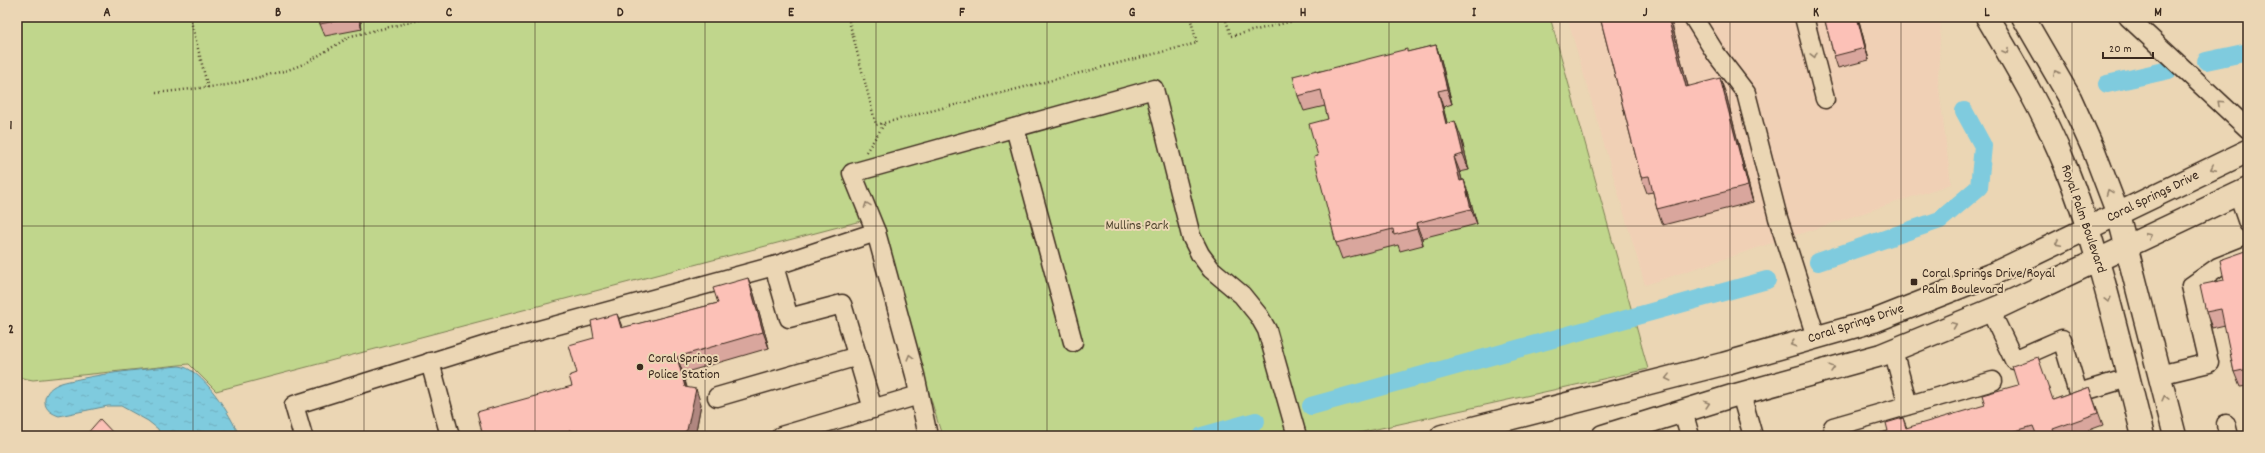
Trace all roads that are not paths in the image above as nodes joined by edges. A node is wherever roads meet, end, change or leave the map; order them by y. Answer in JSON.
{"nodes":[{"id":1,"x":1693,"y":17,"type":"edge"},
{"id":2,"x":1804,"y":17,"type":"edge"},
{"id":3,"x":1986,"y":17,"type":"edge"},
{"id":4,"x":2023,"y":17,"type":"edge"},
{"id":5,"x":2128,"y":17,"type":"edge"},
{"id":6,"x":1824,"y":99,"type":"dead end"},
{"id":7,"x":1015,"y":128,"type":"junction"},
{"id":8,"x":2248,"y":129,"type":"edge"},
{"id":9,"x":2248,"y":151,"type":"edge"},
{"id":10,"x":2243,"y":192,"type":"edge"},
{"id":11,"x":2118,"y":214,"type":"junction"},
{"id":12,"x":2248,"y":223,"type":"edge"},
{"id":13,"x":2088,"y":228,"type":"junction"},
{"id":14,"x":876,"y":232,"type":"junction"},
{"id":15,"x":2126,"y":247,"type":"junction"},
{"id":16,"x":2248,"y":255,"type":"edge"},
{"id":17,"x":2098,"y":260,"type":"junction"},
{"id":18,"x":774,"y":266,"type":"junction"},
{"id":19,"x":1990,"y":310,"type":"junction"},
{"id":20,"x":1816,"y":337,"type":"junction"},
{"id":21,"x":1074,"y":342,"type":"dead end"},
{"id":22,"x":1893,"y":350,"type":"junction"},
{"id":23,"x":858,"y":356,"type":"junction"},
{"id":24,"x":430,"y":362,"type":"junction"},
{"id":25,"x":2159,"y":375,"type":"junction"},
{"id":26,"x":2128,"y":378,"type":"junction"},
{"id":27,"x":1993,"y":381,"type":"dead end"},
{"id":28,"x":1741,"y":394,"type":"junction"},
{"id":29,"x":919,"y":395,"type":"junction"},
{"id":30,"x":717,"y":397,"type":"dead end"},
{"id":31,"x":1908,"y":405,"type":"junction"},
{"id":32,"x":873,"y":409,"type":"junction"},
{"id":33,"x":1683,"y":411,"type":"junction"},
{"id":34,"x":1833,"y":427,"type":"dead end"},
{"id":35,"x":302,"y":436,"type":"edge"},
{"id":36,"x":450,"y":436,"type":"edge"},
{"id":37,"x":781,"y":436,"type":"edge"},
{"id":38,"x":928,"y":436,"type":"edge"},
{"id":39,"x":1297,"y":436,"type":"edge"},
{"id":40,"x":1442,"y":436,"type":"edge"},
{"id":41,"x":1603,"y":436,"type":"edge"},
{"id":42,"x":1690,"y":436,"type":"edge"},
{"id":43,"x":1753,"y":436,"type":"edge"},
{"id":44,"x":2143,"y":436,"type":"edge"},
{"id":45,"x":2174,"y":436,"type":"edge"}],
"edges":[{"from":1,"to":20,"type":"lane"},
{"from":2,"to":6,"type":"lane","one_way":true},
{"from":3,"to":13,"type":"main road","name":"Royal Palm Boulevard","one_way":true},
{"from":11,"to":4,"type":"main road","one_way":true},
{"from":8,"to":5,"type":"lane","one_way":true},
{"from":14,"to":7,"type":"lane","one_way":true},
{"from":7,"to":21,"type":"lane"},
{"from":7,"to":39,"type":"lane"},
{"from":9,"to":11,"type":"main road","name":"Coral Springs Drive","one_way":true},
{"from":10,"to":12,"type":"lane"},
{"from":15,"to":10,"type":"main road","one_way":true},
{"from":11,"to":13,"type":"main road","name":"Coral Springs Drive"},
{"from":11,"to":15,"type":"main road"},
{"from":13,"to":17,"type":"main road","name":"Royal Palm Boulevard"},
{"from":13,"to":20,"type":"main road","name":"Coral Springs Drive","one_way":true},
{"from":14,"to":18,"type":"lane"},
{"from":29,"to":14,"type":"lane","one_way":true},
{"from":15,"to":17,"type":"main road"},
{"from":15,"to":25,"type":"main road"},
{"from":16,"to":25,"type":"lane"},
{"from":17,"to":19,"type":"main road"},
{"from":17,"to":26,"type":"main road","name":"Royal Palm Boulevard","one_way":true},
{"from":18,"to":23,"type":"lane"},
{"from":18,"to":24,"type":"lane"},
{"from":22,"to":19,"type":"main road","one_way":true},
{"from":19,"to":26,"type":"lane"},
{"from":20,"to":40,"type":"main road","name":"Coral Springs Drive","one_way":true},
{"from":28,"to":22,"type":"main road","one_way":true},
{"from":22,"to":31,"type":"lane"},
{"from":23,"to":30,"type":"lane"},
{"from":23,"to":32,"type":"lane"},
{"from":24,"to":35,"type":"lane"},
{"from":24,"to":36,"type":"lane"},
{"from":45,"to":25,"type":"main road","one_way":true},
{"from":26,"to":44,"type":"main road","name":"Royal Palm Boulevard"},
{"from":27,"to":31,"type":"lane"},
{"from":33,"to":28,"type":"main road","one_way":true},
{"from":28,"to":43,"type":"lane"},
{"from":29,"to":32,"type":"lane"},
{"from":29,"to":38,"type":"lane"},
{"from":31,"to":34,"type":"lane"},
{"from":32,"to":37,"type":"lane"},
{"from":33,"to":41,"type":"main road"},
{"from":33,"to":42,"type":"lane"}]}
